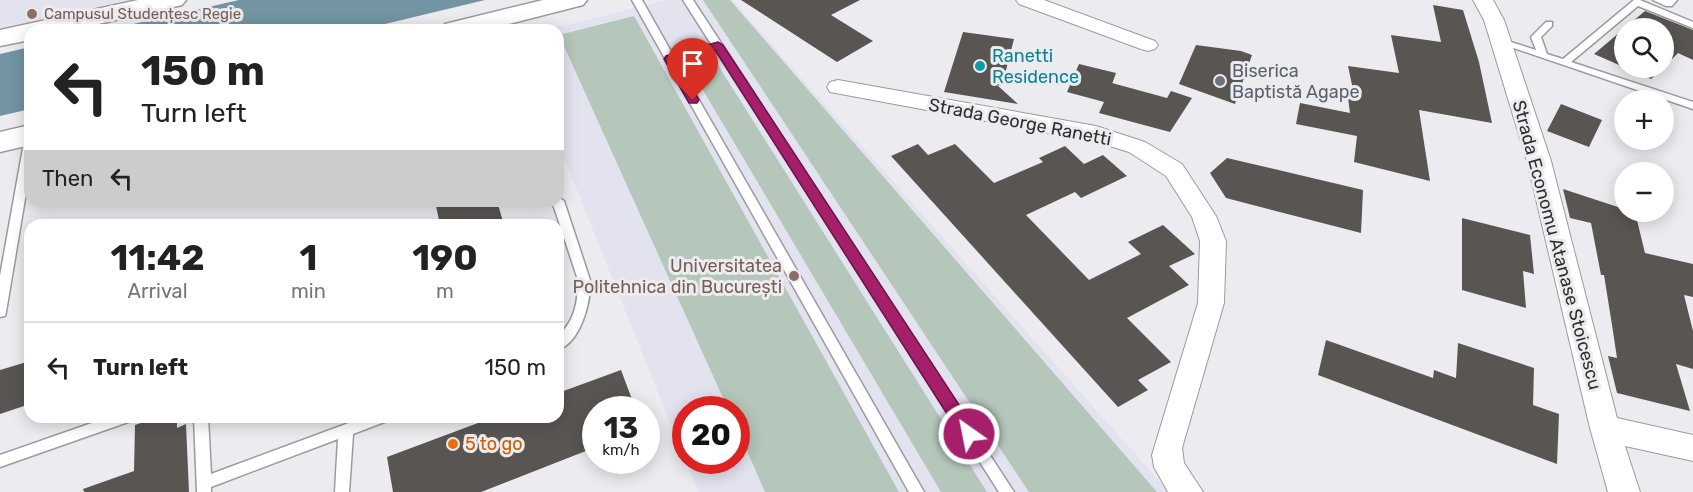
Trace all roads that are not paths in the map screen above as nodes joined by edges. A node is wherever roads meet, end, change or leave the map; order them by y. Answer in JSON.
{"nodes":[{"id":1,"x":173,"y":0,"type":"edge"},
{"id":2,"x":574,"y":0,"type":"edge"},
{"id":3,"x":637,"y":0,"type":"edge"},
{"id":4,"x":688,"y":0,"type":"edge"},
{"id":5,"x":1026,"y":0,"type":"edge"},
{"id":6,"x":1482,"y":0,"type":"edge"},
{"id":7,"x":1658,"y":0,"type":"edge"},
{"id":8,"x":1672,"y":0,"type":"edge"},
{"id":9,"x":64,"y":24,"type":"edge"},
{"id":10,"x":502,"y":24,"type":"edge"},
{"id":11,"x":1549,"y":24,"type":"dead end"},
{"id":12,"x":1693,"y":25,"type":"edge"},
{"id":13,"x":24,"y":33,"type":"edge"},
{"id":14,"x":0,"y":38,"type":"edge"},
{"id":15,"x":1501,"y":42,"type":"junction"},
{"id":16,"x":718,"y":45,"type":"junction"},
{"id":17,"x":1148,"y":45,"type":"dead end"},
{"id":18,"x":1542,"y":55,"type":"junction"},
{"id":19,"x":670,"y":59,"type":"junction"},
{"id":20,"x":1564,"y":63,"type":"junction"},
{"id":21,"x":838,"y":87,"type":"dead end"},
{"id":22,"x":1693,"y":106,"type":"edge"},
{"id":23,"x":24,"y":137,"type":"edge"},
{"id":24,"x":0,"y":142,"type":"edge"},
{"id":25,"x":24,"y":171,"type":"edge"},
{"id":26,"x":560,"y":207,"type":"edge"},
{"id":27,"x":0,"y":312,"type":"edge"},
{"id":28,"x":564,"y":339,"type":"edge"},
{"id":29,"x":108,"y":423,"type":"edge"},
{"id":30,"x":201,"y":423,"type":"edge"},
{"id":31,"x":365,"y":423,"type":"edge"},
{"id":32,"x":1605,"y":428,"type":"junction"},
{"id":33,"x":346,"y":430,"type":"junction"},
{"id":34,"x":1693,"y":448,"type":"edge"},
{"id":35,"x":0,"y":460,"type":"edge"},
{"id":36,"x":204,"y":487,"type":"edge"},
{"id":37,"x":342,"y":492,"type":"edge"},
{"id":38,"x":917,"y":492,"type":"edge"},
{"id":39,"x":1006,"y":492,"type":"edge"},
{"id":40,"x":1187,"y":492,"type":"edge"},
{"id":41,"x":1624,"y":492,"type":"edge"}],
"edges":[{"from":1,"to":9,"type":"main road"},
{"from":2,"to":10,"type":"main road"},
{"from":3,"to":19,"type":"lane"},
{"from":4,"to":16,"type":"lane"},
{"from":5,"to":17,"type":"street"},
{"from":6,"to":15,"type":"street","name":"Strada Economu Atanase Stoicescu"},
{"from":7,"to":8,"type":"lane"},
{"from":11,"to":18,"type":"lane"},
{"from":12,"to":20,"type":"lane"},
{"from":13,"to":14,"type":"main road"},
{"from":15,"to":18,"type":"lane"},
{"from":15,"to":32,"type":"street","name":"Strada Economu Atanase Stoicescu"},
{"from":16,"to":19,"type":"lane"},
{"from":16,"to":39,"type":"lane"},
{"from":18,"to":20,"type":"lane"},
{"from":19,"to":38,"type":"lane"},
{"from":20,"to":22,"type":"lane"},
{"from":21,"to":40,"type":"street","name":"Strada George Ranetti"},
{"from":23,"to":24,"type":"main road"},
{"from":25,"to":27,"type":"lane"},
{"from":26,"to":28,"type":"lane"},
{"from":29,"to":35,"type":"lane"},
{"from":30,"to":36,"type":"lane"},
{"from":31,"to":33,"type":"lane"},
{"from":32,"to":34,"type":"street"},
{"from":32,"to":41,"type":"street","name":"Strada Economu Atanase Stoicescu"},
{"from":33,"to":36,"type":"lane"},
{"from":33,"to":37,"type":"lane"}]}
